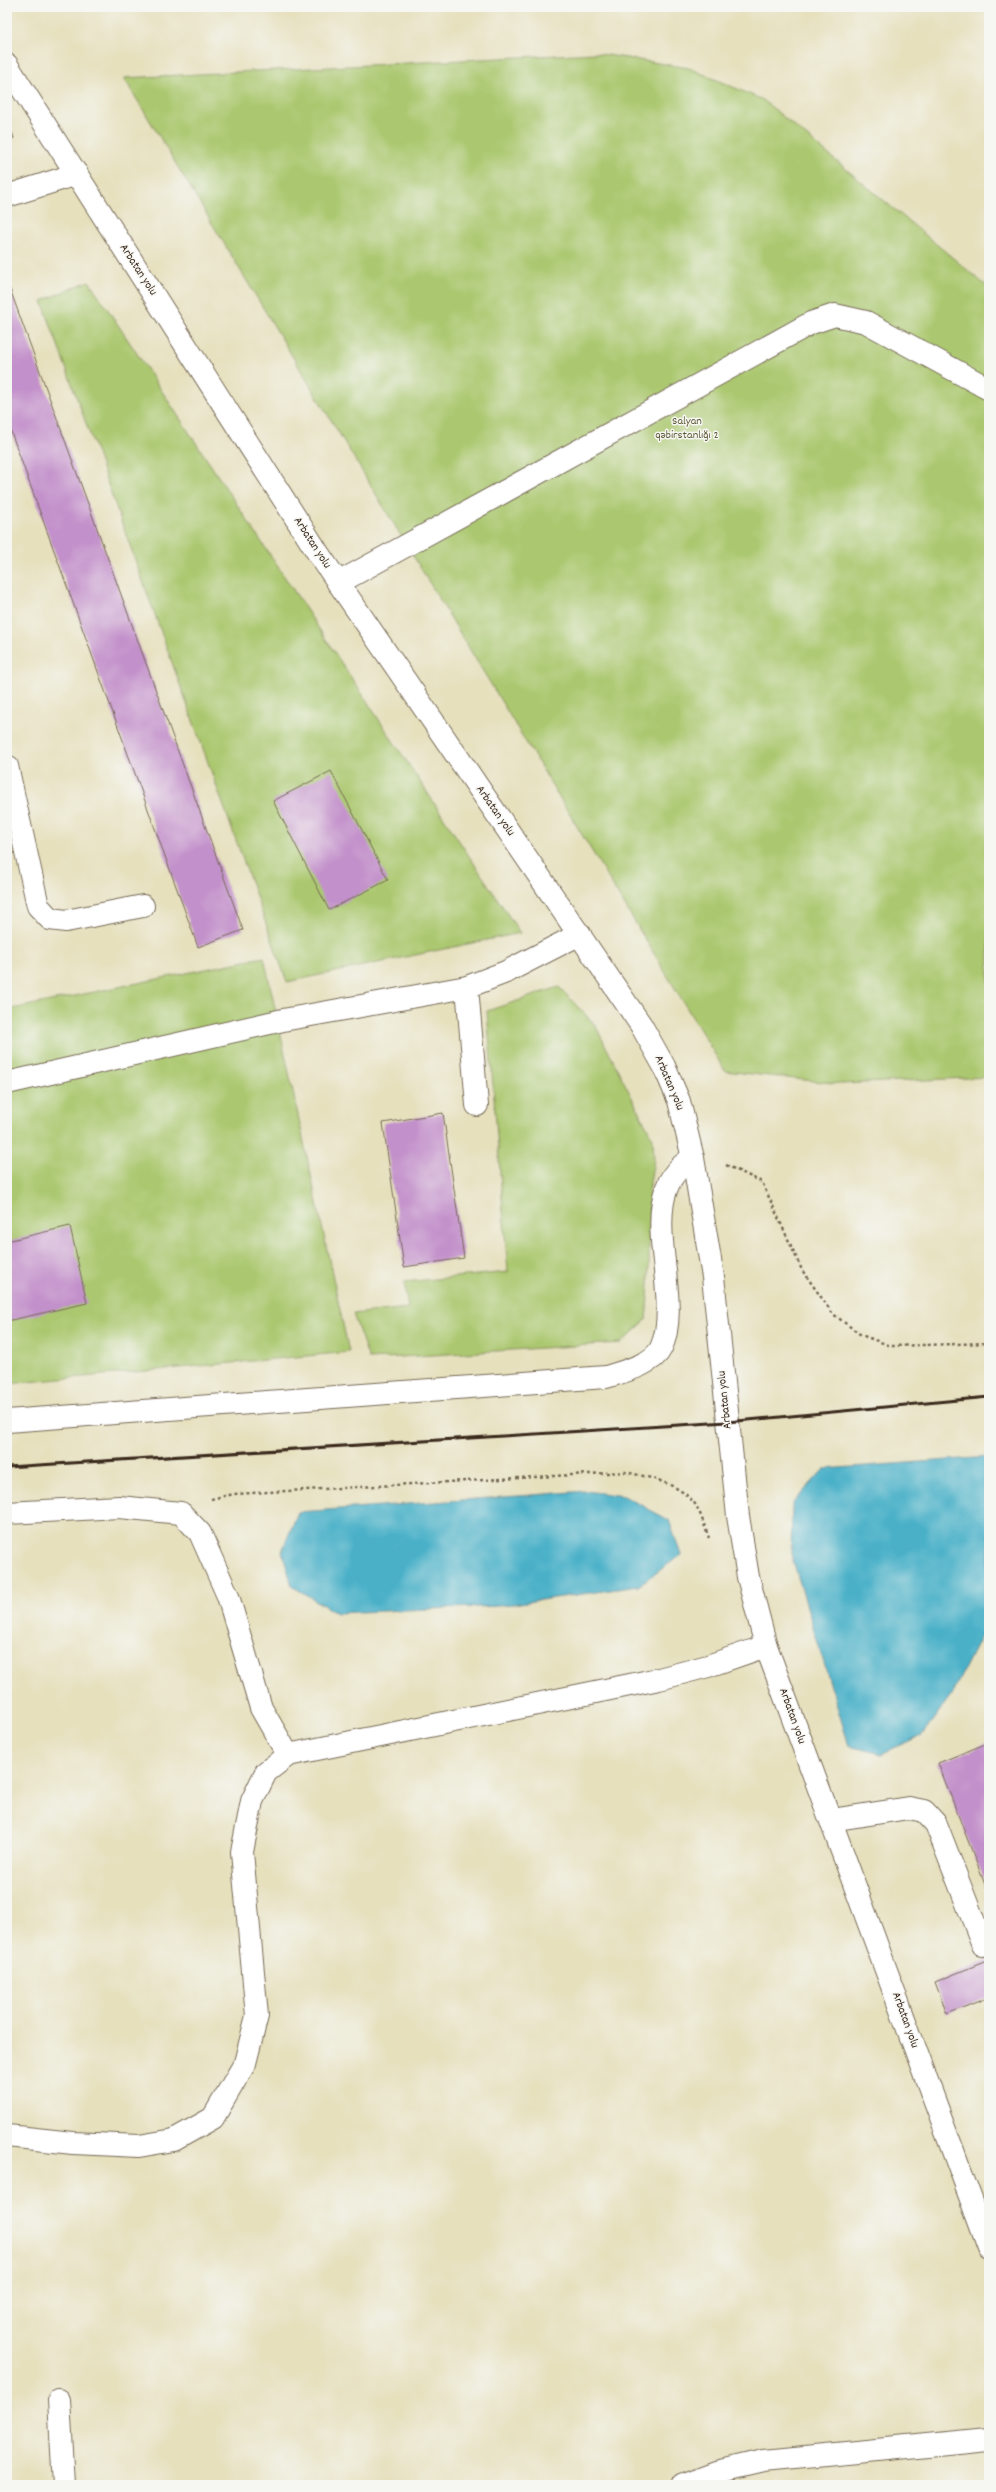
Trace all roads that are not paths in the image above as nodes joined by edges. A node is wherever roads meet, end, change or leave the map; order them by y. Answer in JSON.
{"nodes":[{"id":1,"x":7,"y":65,"type":"edge"},
{"id":2,"x":76,"y":174,"type":"junction"},
{"id":3,"x":7,"y":196,"type":"edge"},
{"id":4,"x":989,"y":389,"type":"edge"},
{"id":5,"x":338,"y":583,"type":"junction"},
{"id":6,"x":7,"y":766,"type":"edge"},
{"id":7,"x":143,"y":906,"type":"dead end"},
{"id":8,"x":580,"y":934,"type":"junction"},
{"id":9,"x":467,"y":987,"type":"junction"},
{"id":10,"x":7,"y":1083,"type":"edge"},
{"id":11,"x":477,"y":1105,"type":"dead end"},
{"id":12,"x":694,"y":1158,"type":"junction"},
{"id":13,"x":7,"y":1421,"type":"edge"},
{"id":14,"x":7,"y":1513,"type":"edge"},
{"id":15,"x":766,"y":1646,"type":"junction"},
{"id":16,"x":288,"y":1755,"type":"junction"},
{"id":17,"x":831,"y":1820,"type":"junction"},
{"id":18,"x":983,"y":1945,"type":"dead end"},
{"id":19,"x":7,"y":2136,"type":"edge"},
{"id":20,"x":989,"y":2248,"type":"edge"},
{"id":21,"x":59,"y":2400,"type":"dead end"},
{"id":22,"x":989,"y":2439,"type":"edge"},
{"id":23,"x":64,"y":2485,"type":"edge"},
{"id":24,"x":682,"y":2485,"type":"edge"}],
"edges":[{"from":1,"to":2,"type":"street","name":"Arbatan yolu"},
{"from":2,"to":3,"type":"street"},
{"from":2,"to":5,"type":"street","name":"Arbatan yolu"},
{"from":4,"to":5,"type":"street"},
{"from":5,"to":8,"type":"street","name":"Arbatan yolu"},
{"from":6,"to":7,"type":"street"},
{"from":8,"to":9,"type":"street"},
{"from":8,"to":12,"type":"street","name":"Arbatan yolu"},
{"from":9,"to":10,"type":"street"},
{"from":9,"to":11,"type":"street"},
{"from":12,"to":13,"type":"street"},
{"from":12,"to":15,"type":"street","name":"Arbatan yolu"},
{"from":14,"to":16,"type":"street"},
{"from":15,"to":16,"type":"street"},
{"from":15,"to":17,"type":"street","name":"Arbatan yolu"},
{"from":16,"to":19,"type":"street"},
{"from":17,"to":18,"type":"street"},
{"from":17,"to":20,"type":"street","name":"Arbatan yolu"},
{"from":21,"to":23,"type":"street"},
{"from":22,"to":24,"type":"street"}]}
